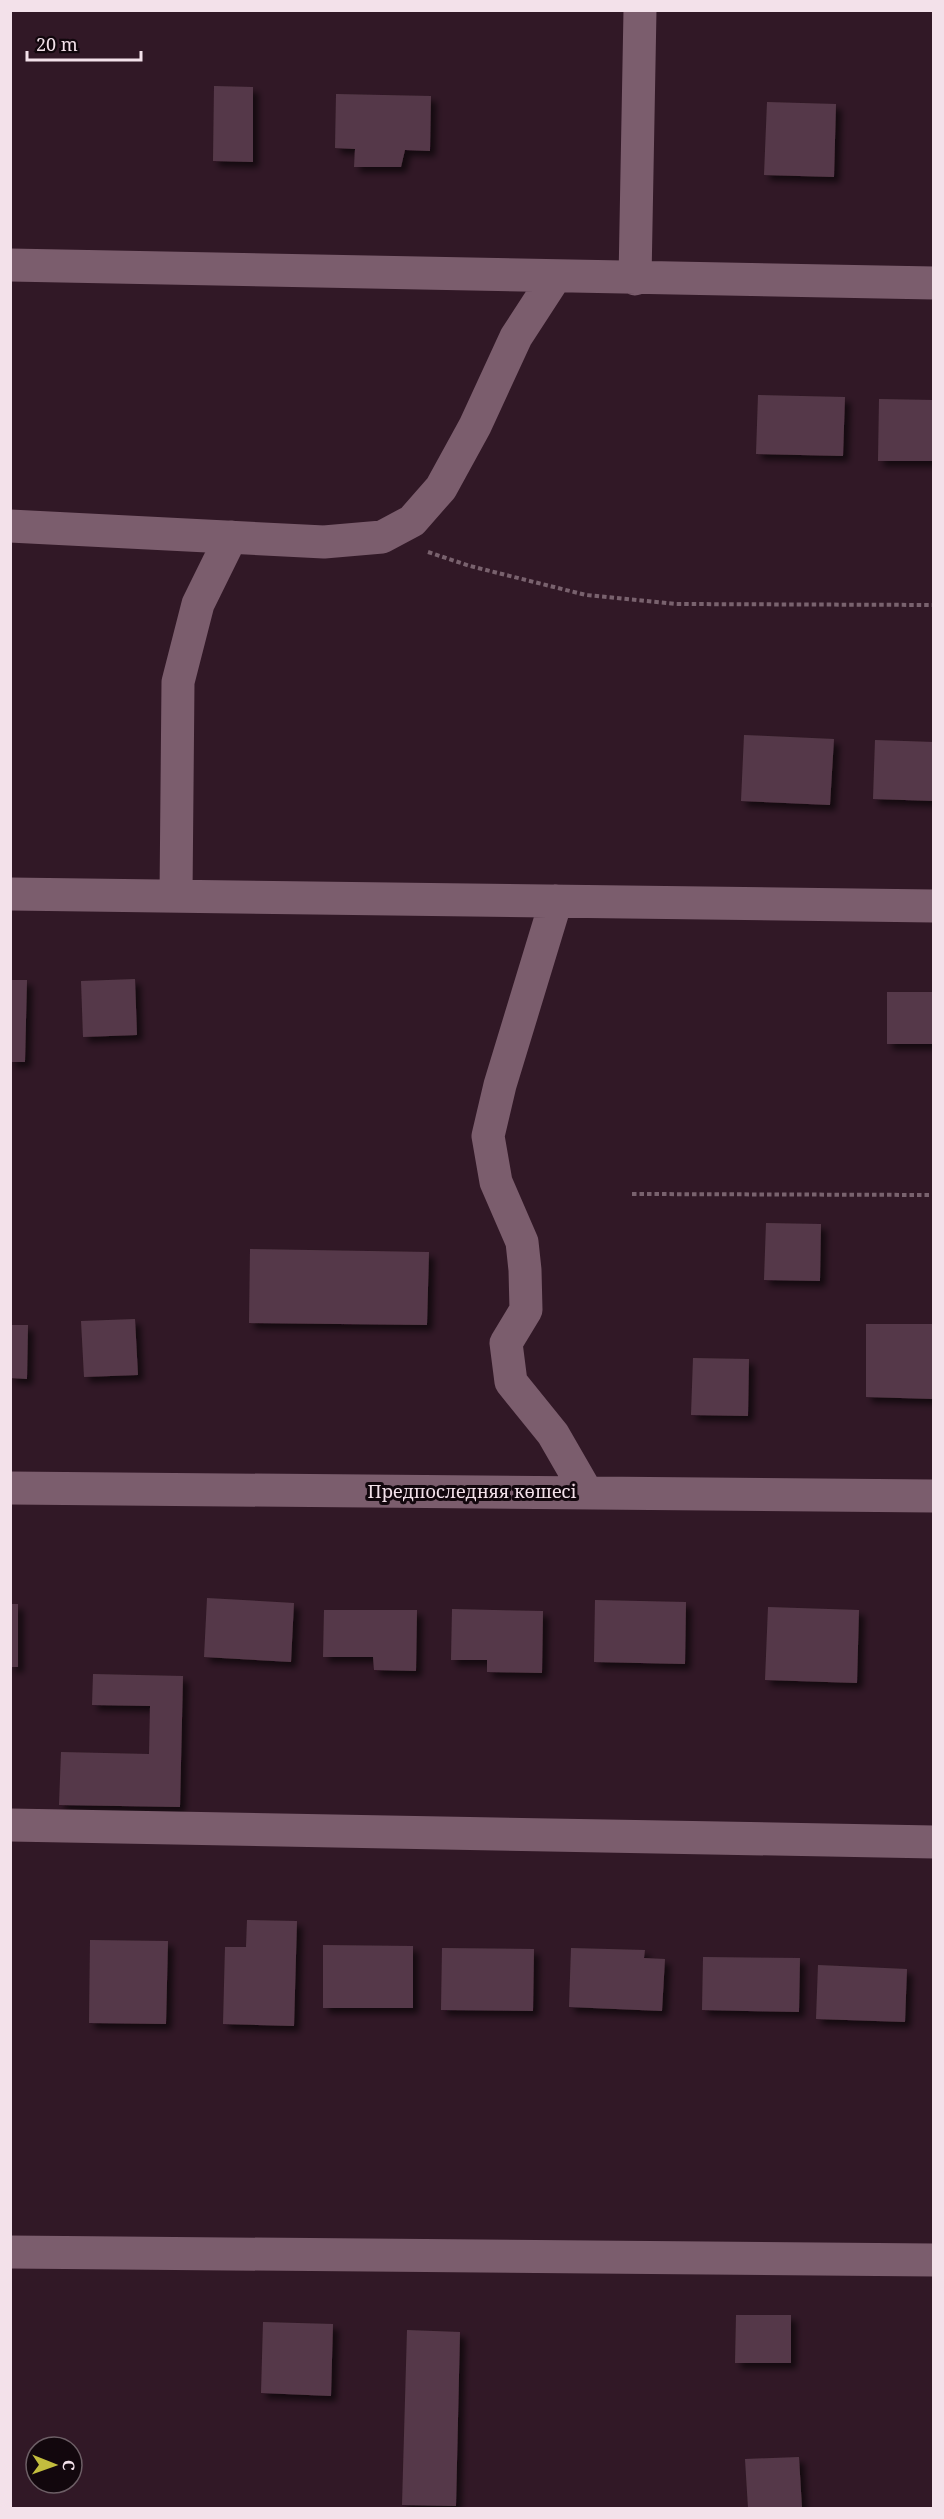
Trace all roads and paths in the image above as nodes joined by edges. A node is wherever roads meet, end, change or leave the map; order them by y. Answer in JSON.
{"nodes":[{"id":1,"x":640,"y":10,"type":"edge"},
{"id":2,"x":10,"y":265,"type":"edge"},
{"id":3,"x":555,"y":277,"type":"junction"},
{"id":4,"x":635,"y":279,"type":"junction"},
{"id":5,"x":933,"y":282,"type":"edge"},
{"id":6,"x":10,"y":526,"type":"edge"},
{"id":7,"x":231,"y":537,"type":"junction"},
{"id":8,"x":382,"y":537,"type":"junction"},
{"id":9,"x":933,"y":605,"type":"edge"},
{"id":10,"x":10,"y":894,"type":"edge"},
{"id":11,"x":176,"y":896,"type":"junction"},
{"id":12,"x":556,"y":901,"type":"junction"},
{"id":13,"x":933,"y":906,"type":"edge"},
{"id":14,"x":632,"y":1194,"type":"dead end"},
{"id":15,"x":933,"y":1195,"type":"edge"},
{"id":16,"x":10,"y":1488,"type":"edge"},
{"id":17,"x":587,"y":1493,"type":"junction"},
{"id":18,"x":933,"y":1496,"type":"edge"},
{"id":19,"x":10,"y":1825,"type":"edge"},
{"id":20,"x":933,"y":1842,"type":"edge"},
{"id":21,"x":10,"y":2252,"type":"edge"},
{"id":22,"x":933,"y":2260,"type":"edge"}],
"edges":[{"from":1,"to":4,"type":"street"},
{"from":2,"to":3,"type":"street"},
{"from":3,"to":4,"type":"street"},
{"from":3,"to":8,"type":"street"},
{"from":4,"to":5,"type":"street"},
{"from":6,"to":7,"type":"street"},
{"from":7,"to":8,"type":"street"},
{"from":7,"to":11,"type":"street"},
{"from":8,"to":9,"type":"path"},
{"from":10,"to":11,"type":"street"},
{"from":11,"to":12,"type":"street"},
{"from":12,"to":13,"type":"street"},
{"from":12,"to":17,"type":"street"},
{"from":14,"to":15,"type":"path"},
{"from":16,"to":17,"type":"street","name":"Предпоследняя көшесі"},
{"from":17,"to":18,"type":"street","name":"Предпоследняя көшесі"},
{"from":19,"to":20,"type":"street"},
{"from":21,"to":22,"type":"street"}]}
